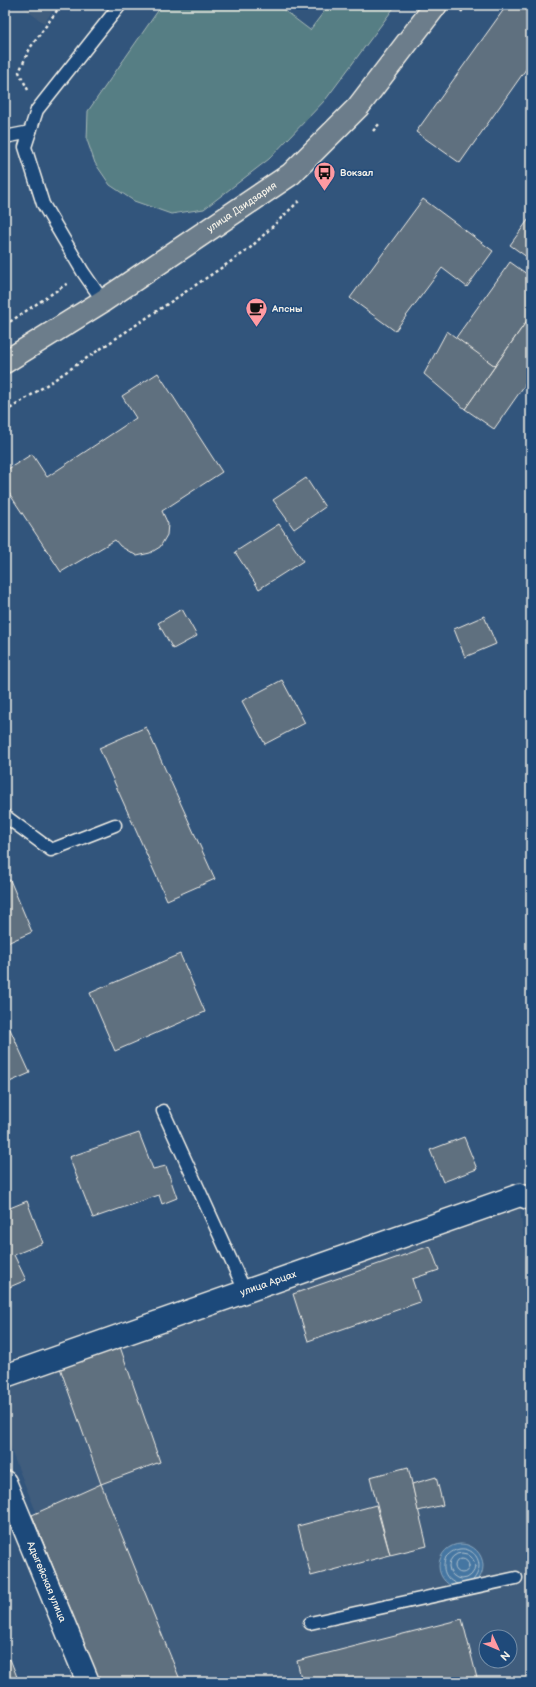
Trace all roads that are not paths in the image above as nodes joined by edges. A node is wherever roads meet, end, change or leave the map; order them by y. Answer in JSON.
{"nodes":[{"id":1,"x":120,"y":5,"type":"edge"},
{"id":2,"x":436,"y":5,"type":"edge"},
{"id":3,"x":30,"y":132,"type":"junction"},
{"id":4,"x":5,"y":137,"type":"edge"},
{"id":5,"x":103,"y":302,"type":"junction"},
{"id":6,"x":5,"y":362,"type":"edge"},
{"id":7,"x":5,"y":816,"type":"edge"},
{"id":8,"x":115,"y":825,"type":"dead end"},
{"id":9,"x":163,"y":1111,"type":"dead end"},
{"id":10,"x":531,"y":1199,"type":"edge"},
{"id":11,"x":245,"y":1291,"type":"junction"},
{"id":12,"x":5,"y":1376,"type":"edge"},
{"id":13,"x":5,"y":1482,"type":"edge"},
{"id":14,"x":516,"y":1578,"type":"dead end"},
{"id":15,"x":310,"y":1624,"type":"dead end"},
{"id":16,"x":88,"y":1682,"type":"edge"}],
"edges":[{"from":1,"to":3,"type":"lane"},
{"from":2,"to":5,"type":"highway","name":"улица Дзидзария"},
{"from":3,"to":4,"type":"lane"},
{"from":3,"to":5,"type":"lane"},
{"from":5,"to":6,"type":"highway","name":"улица Дзидзария"},
{"from":7,"to":8,"type":"lane"},
{"from":9,"to":11,"type":"lane"},
{"from":10,"to":11,"type":"street","name":"улица Арцах"},
{"from":11,"to":12,"type":"street","name":"улица Арцах"},
{"from":13,"to":16,"type":"street","name":"Адыгейская улица"},
{"from":14,"to":15,"type":"lane"}]}
